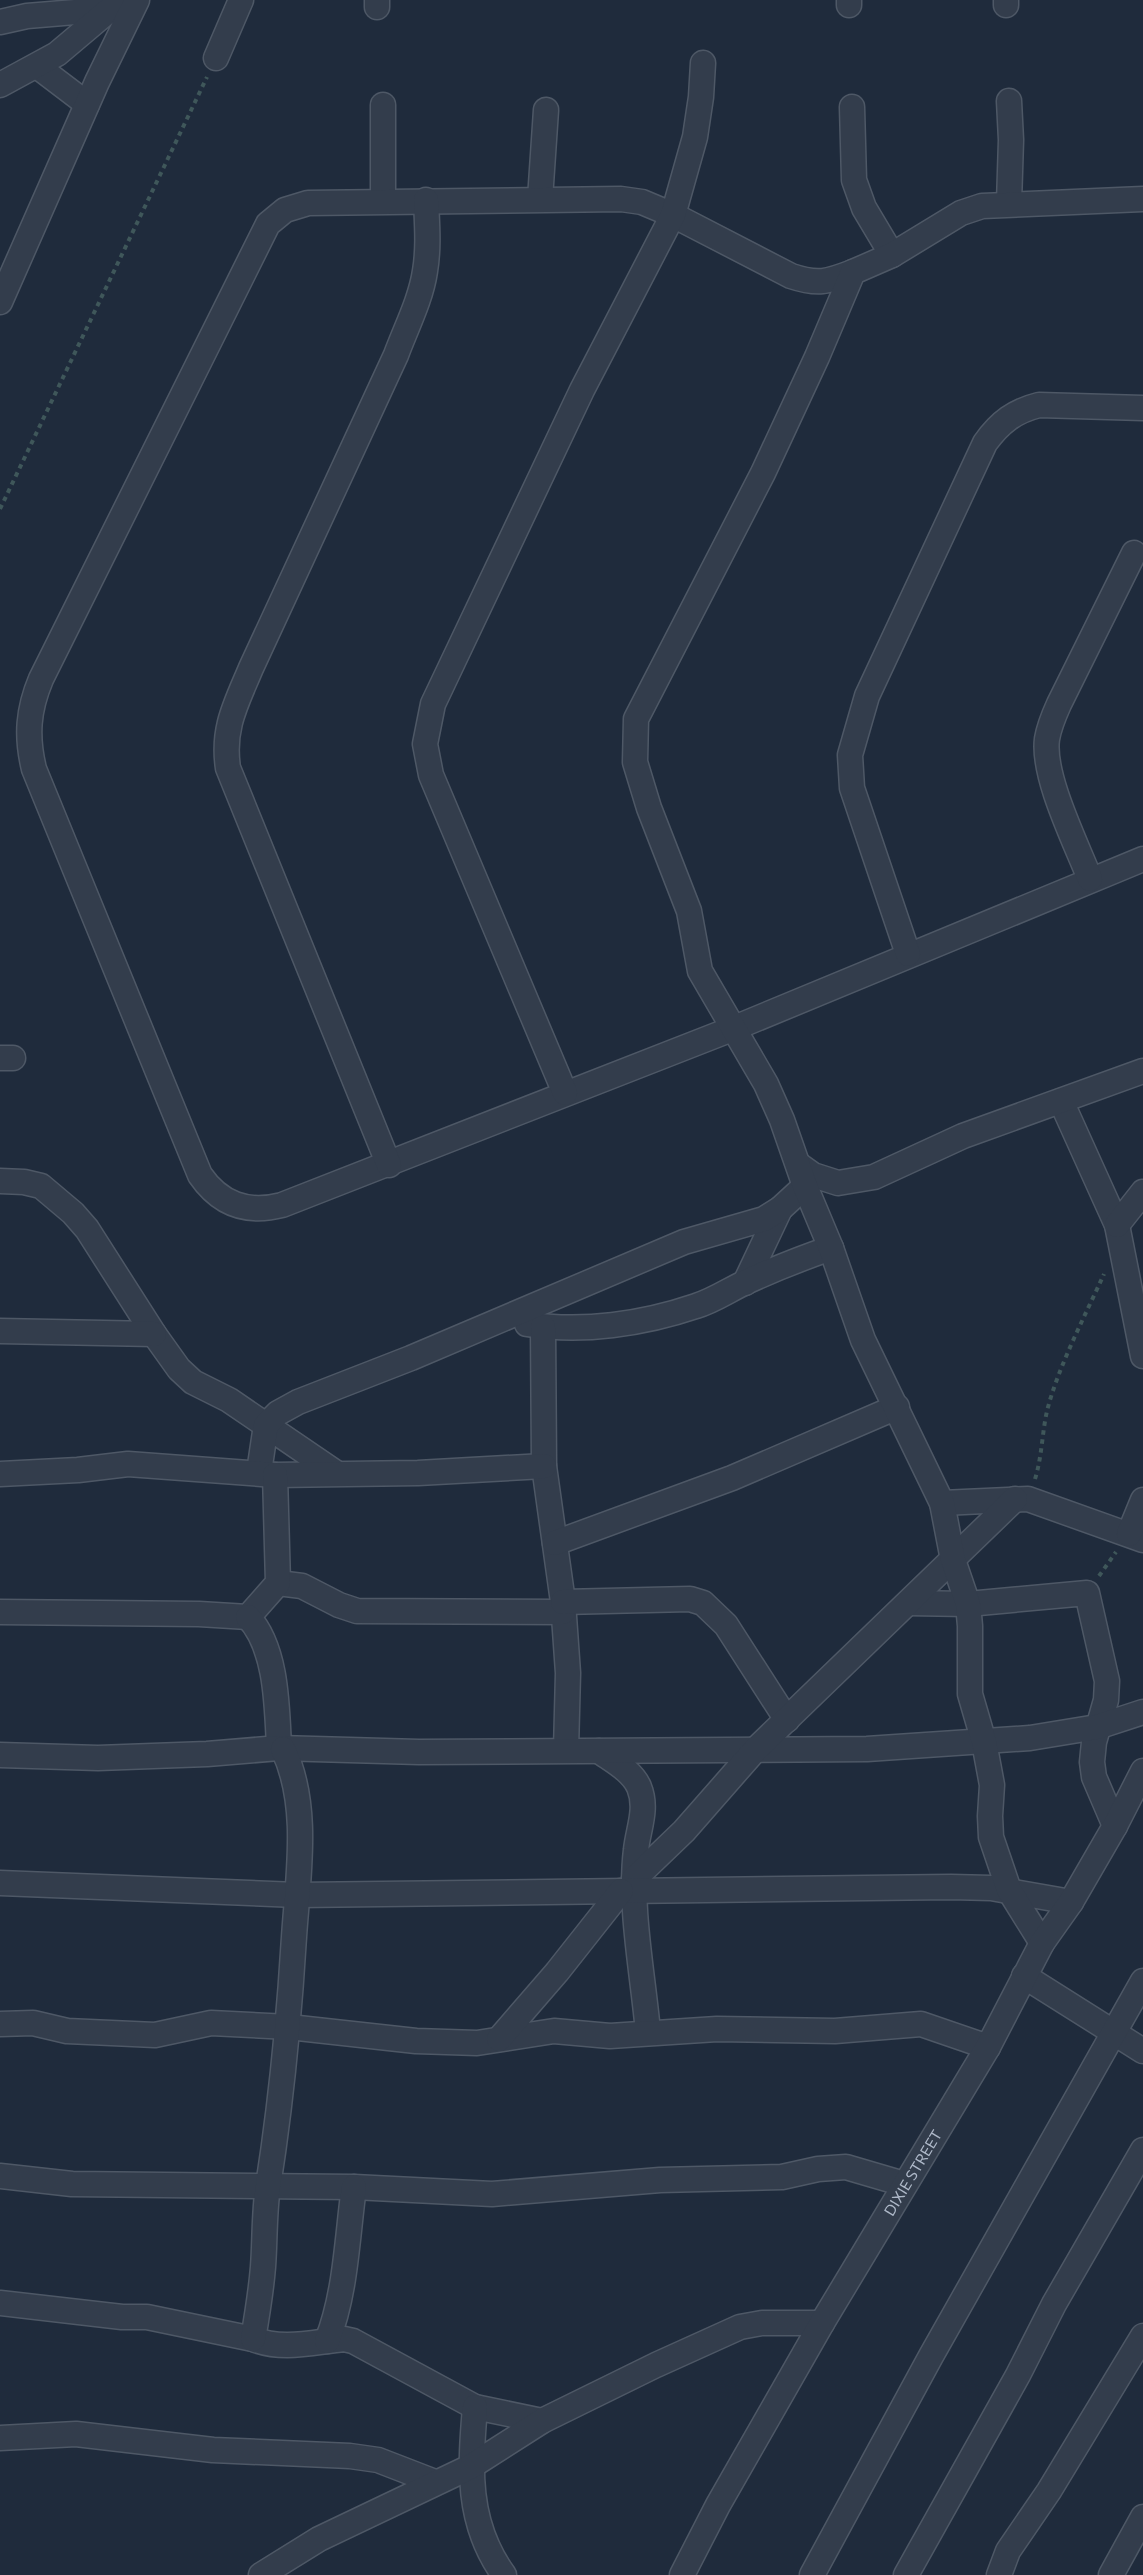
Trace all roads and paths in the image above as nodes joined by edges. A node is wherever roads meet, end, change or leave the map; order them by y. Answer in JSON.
{"nodes":[{"id":1,"x":137,"y":0,"type":"edge"},
{"id":2,"x":241,"y":0,"type":"edge"},
{"id":3,"x":116,"y":4,"type":"edge"},
{"id":4,"x":0,"y":22,"type":"edge"},
{"id":5,"x":216,"y":58,"type":"joint"},
{"id":6,"x":703,"y":63,"type":"dead end"},
{"id":7,"x":37,"y":66,"type":"junction"},
{"id":8,"x":0,"y":85,"type":"edge"},
{"id":9,"x":1010,"y":101,"type":"dead end"},
{"id":10,"x":87,"y":104,"type":"junction"},
{"id":11,"x":383,"y":105,"type":"dead end"},
{"id":12,"x":852,"y":107,"type":"dead end"},
{"id":13,"x":546,"y":110,"type":"dead end"},
{"id":14,"x":540,"y":199,"type":"junction"},
{"id":15,"x":1143,"y":199,"type":"edge"},
{"id":16,"x":426,"y":200,"type":"junction"},
{"id":17,"x":383,"y":201,"type":"junction"},
{"id":18,"x":1008,"y":203,"type":"junction"},
{"id":19,"x":673,"y":215,"type":"junction"},
{"id":20,"x":892,"y":255,"type":"junction"},
{"id":21,"x":853,"y":272,"type":"junction"},
{"id":22,"x":0,"y":302,"type":"edge"},
{"id":23,"x":1143,"y":408,"type":"edge"},
{"id":24,"x":0,"y":509,"type":"edge"},
{"id":25,"x":1134,"y":553,"type":"dead end"},
{"id":26,"x":1143,"y":859,"type":"edge"},
{"id":27,"x":1090,"y":879,"type":"junction"},
{"id":28,"x":908,"y":954,"type":"junction"},
{"id":29,"x":732,"y":1029,"type":"junction"},
{"id":30,"x":1143,"y":1071,"type":"edge"},
{"id":31,"x":565,"y":1093,"type":"junction"},
{"id":32,"x":1061,"y":1101,"type":"junction"},
{"id":33,"x":389,"y":1165,"type":"junction"},
{"id":34,"x":802,"y":1175,"type":"junction"},
{"id":35,"x":0,"y":1182,"type":"edge"},
{"id":36,"x":1143,"y":1192,"type":"edge"},
{"id":37,"x":780,"y":1209,"type":"junction"},
{"id":38,"x":1117,"y":1225,"type":"junction"},
{"id":39,"x":831,"y":1248,"type":"junction"},
{"id":40,"x":1106,"y":1269,"type":"dead end"},
{"id":41,"x":745,"y":1282,"type":"junction"},
{"id":42,"x":502,"y":1320,"type":"junction"},
{"id":43,"x":543,"y":1327,"type":"junction"},
{"id":44,"x":0,"y":1331,"type":"edge"},
{"id":45,"x":154,"y":1334,"type":"junction"},
{"id":46,"x":1143,"y":1356,"type":"edge"},
{"id":47,"x":897,"y":1407,"type":"junction"},
{"id":48,"x":266,"y":1425,"type":"junction"},
{"id":49,"x":544,"y":1466,"type":"junction"},
{"id":50,"x":336,"y":1473,"type":"junction"},
{"id":51,"x":0,"y":1474,"type":"edge"},
{"id":52,"x":267,"y":1474,"type":"junction"},
{"id":53,"x":1021,"y":1499,"type":"junction"},
{"id":54,"x":1143,"y":1500,"type":"edge"},
{"id":55,"x":942,"y":1503,"type":"junction"},
{"id":56,"x":1136,"y":1537,"type":"edge"},
{"id":57,"x":555,"y":1543,"type":"junction"},
{"id":58,"x":953,"y":1560,"type":"junction"},
{"id":59,"x":278,"y":1583,"type":"junction"},
{"id":60,"x":1087,"y":1593,"type":"junction"},
{"id":61,"x":908,"y":1603,"type":"junction"},
{"id":62,"x":968,"y":1604,"type":"junction"},
{"id":63,"x":563,"y":1607,"type":"junction"},
{"id":64,"x":0,"y":1612,"type":"edge"},
{"id":65,"x":248,"y":1617,"type":"junction"},
{"id":66,"x":1143,"y":1712,"type":"edge"},
{"id":67,"x":787,"y":1720,"type":"junction"},
{"id":68,"x":1097,"y":1727,"type":"junction"},
{"id":69,"x":984,"y":1742,"type":"junction"},
{"id":70,"x":281,"y":1748,"type":"junction"},
{"id":71,"x":567,"y":1750,"type":"junction"},
{"id":72,"x":755,"y":1750,"type":"junction"},
{"id":73,"x":599,"y":1751,"type":"junction"},
{"id":74,"x":0,"y":1755,"type":"edge"},
{"id":75,"x":1143,"y":1772,"type":"edge"},
{"id":76,"x":1115,"y":1826,"type":"junction"},
{"id":77,"x":0,"y":1883,"type":"edge"},
{"id":78,"x":630,"y":1887,"type":"junction"},
{"id":79,"x":1009,"y":1890,"type":"junction"},
{"id":80,"x":297,"y":1895,"type":"junction"},
{"id":81,"x":1071,"y":1902,"type":"junction"},
{"id":82,"x":1042,"y":1943,"type":"junction"},
{"id":83,"x":1024,"y":1976,"type":"junction"},
{"id":84,"x":1143,"y":1981,"type":"edge"},
{"id":85,"x":0,"y":2024,"type":"edge"},
{"id":86,"x":289,"y":2027,"type":"junction"},
{"id":87,"x":648,"y":2032,"type":"junction"},
{"id":88,"x":1115,"y":2034,"type":"junction"},
{"id":89,"x":499,"y":2039,"type":"junction"},
{"id":90,"x":988,"y":2047,"type":"junction"},
{"id":91,"x":1143,"y":2051,"type":"edge"},
{"id":92,"x":1143,"y":2151,"type":"edge"},
{"id":93,"x":0,"y":2176,"type":"edge"},
{"id":94,"x":904,"y":2184,"type":"junction"},
{"id":95,"x":268,"y":2187,"type":"junction"},
{"id":96,"x":354,"y":2187,"type":"junction"},
{"id":97,"x":0,"y":2303,"type":"edge"},
{"id":98,"x":822,"y":2324,"type":"junction"},
{"id":99,"x":1143,"y":2336,"type":"edge"},
{"id":100,"x":253,"y":2339,"type":"junction"},
{"id":101,"x":327,"y":2341,"type":"junction"},
{"id":102,"x":475,"y":2407,"type":"junction"},
{"id":103,"x":542,"y":2421,"type":"junction"},
{"id":104,"x":0,"y":2438,"type":"edge"},
{"id":105,"x":470,"y":2467,"type":"junction"},
{"id":106,"x":435,"y":2482,"type":"junction"},
{"id":107,"x":1143,"y":2517,"type":"edge"},
{"id":108,"x":261,"y":2575,"type":"edge"},
{"id":109,"x":504,"y":2575,"type":"edge"},
{"id":110,"x":682,"y":2575,"type":"edge"},
{"id":111,"x":812,"y":2575,"type":"edge"},
{"id":112,"x":906,"y":2575,"type":"edge"},
{"id":113,"x":999,"y":2575,"type":"edge"},
{"id":114,"x":1111,"y":2575,"type":"edge"}],
"edges":[{"from":1,"to":10,"type":"street"},
{"from":2,"to":5,"type":"street"},
{"from":3,"to":4,"type":"street"},
{"from":3,"to":7,"type":"street"},
{"from":5,"to":24,"type":"path"},
{"from":6,"to":19,"type":"street"},
{"from":7,"to":8,"type":"street"},
{"from":7,"to":10,"type":"street"},
{"from":9,"to":18,"type":"street"},
{"from":10,"to":22,"type":"street"},
{"from":11,"to":17,"type":"street"},
{"from":12,"to":20,"type":"street"},
{"from":13,"to":14,"type":"street"},
{"from":14,"to":16,"type":"street"},
{"from":14,"to":19,"type":"street"},
{"from":15,"to":18,"type":"street"},
{"from":16,"to":17,"type":"street"},
{"from":16,"to":33,"type":"street"},
{"from":17,"to":33,"type":"street"},
{"from":18,"to":20,"type":"street"},
{"from":19,"to":21,"type":"street"},
{"from":19,"to":31,"type":"street"},
{"from":20,"to":21,"type":"street"},
{"from":21,"to":29,"type":"street"},
{"from":23,"to":28,"type":"street"},
{"from":25,"to":27,"type":"street"},
{"from":26,"to":27,"type":"street"},
{"from":27,"to":28,"type":"street"},
{"from":28,"to":29,"type":"street"},
{"from":29,"to":31,"type":"street"},
{"from":29,"to":34,"type":"street"},
{"from":30,"to":32,"type":"street"},
{"from":31,"to":33,"type":"street"},
{"from":32,"to":34,"type":"street"},
{"from":32,"to":38,"type":"street"},
{"from":34,"to":37,"type":"street"},
{"from":34,"to":39,"type":"street"},
{"from":35,"to":45,"type":"street"},
{"from":36,"to":38,"type":"street"},
{"from":37,"to":41,"type":"street"},
{"from":37,"to":42,"type":"street"},
{"from":38,"to":46,"type":"street"},
{"from":39,"to":41,"type":"street"},
{"from":39,"to":47,"type":"street"},
{"from":40,"to":53,"type":"path"},
{"from":41,"to":43,"type":"street"},
{"from":42,"to":43,"type":"street"},
{"from":42,"to":48,"type":"street"},
{"from":43,"to":49,"type":"street"},
{"from":44,"to":45,"type":"street"},
{"from":45,"to":48,"type":"street"},
{"from":47,"to":55,"type":"street"},
{"from":47,"to":57,"type":"street"},
{"from":48,"to":50,"type":"street"},
{"from":48,"to":52,"type":"street"},
{"from":49,"to":50,"type":"street"},
{"from":49,"to":57,"type":"street"},
{"from":50,"to":52,"type":"street"},
{"from":51,"to":52,"type":"street"},
{"from":52,"to":59,"type":"street"},
{"from":53,"to":55,"type":"street"},
{"from":53,"to":56,"type":"street"},
{"from":53,"to":58,"type":"street"},
{"from":54,"to":56,"type":"street"},
{"from":55,"to":58,"type":"street"},
{"from":56,"to":60,"type":"path"},
{"from":57,"to":63,"type":"street"},
{"from":58,"to":61,"type":"street"},
{"from":58,"to":62,"type":"street"},
{"from":59,"to":63,"type":"street"},
{"from":59,"to":65,"type":"street"},
{"from":60,"to":62,"type":"street"},
{"from":60,"to":68,"type":"street"},
{"from":61,"to":62,"type":"street"},
{"from":61,"to":67,"type":"street"},
{"from":62,"to":69,"type":"street"},
{"from":63,"to":67,"type":"street"},
{"from":63,"to":71,"type":"street"},
{"from":64,"to":65,"type":"street"},
{"from":65,"to":70,"type":"street"},
{"from":66,"to":68,"type":"street"},
{"from":67,"to":72,"type":"street"},
{"from":68,"to":69,"type":"street"},
{"from":68,"to":76,"type":"street"},
{"from":69,"to":72,"type":"street"},
{"from":69,"to":79,"type":"street"},
{"from":70,"to":71,"type":"street"},
{"from":70,"to":74,"type":"street"},
{"from":70,"to":80,"type":"street"},
{"from":71,"to":73,"type":"street"},
{"from":72,"to":73,"type":"street"},
{"from":72,"to":78,"type":"street"},
{"from":73,"to":78,"type":"street"},
{"from":75,"to":76,"type":"street","name":"DIXIE STREET"},
{"from":76,"to":81,"type":"street","name":"DIXIE STREET"},
{"from":77,"to":80,"type":"street"},
{"from":78,"to":79,"type":"street"},
{"from":78,"to":80,"type":"street"},
{"from":78,"to":87,"type":"street"},
{"from":78,"to":89,"type":"street"},
{"from":79,"to":81,"type":"street"},
{"from":79,"to":82,"type":"street"},
{"from":80,"to":86,"type":"street"},
{"from":81,"to":82,"type":"street","name":"DIXIE STREET"},
{"from":82,"to":83,"type":"street","name":"DIXIE STREET"},
{"from":83,"to":88,"type":"street"},
{"from":83,"to":90,"type":"street","name":"DIXIE STREET"},
{"from":84,"to":88,"type":"street"},
{"from":85,"to":86,"type":"street"},
{"from":86,"to":89,"type":"street"},
{"from":86,"to":95,"type":"street"},
{"from":87,"to":89,"type":"street"},
{"from":87,"to":90,"type":"street"},
{"from":88,"to":91,"type":"street"},
{"from":88,"to":111,"type":"street"},
{"from":90,"to":94,"type":"street","name":"DIXIE STREET"},
{"from":92,"to":112,"type":"street"},
{"from":93,"to":95,"type":"street"},
{"from":94,"to":96,"type":"street"},
{"from":94,"to":98,"type":"street","name":"DIXIE STREET"},
{"from":95,"to":96,"type":"street"},
{"from":95,"to":100,"type":"street"},
{"from":96,"to":101,"type":"street"},
{"from":97,"to":100,"type":"street"},
{"from":98,"to":103,"type":"street"},
{"from":98,"to":110,"type":"street","name":"DIXIE STREET"},
{"from":99,"to":113,"type":"street"},
{"from":100,"to":101,"type":"street"},
{"from":101,"to":102,"type":"street"},
{"from":102,"to":103,"type":"street"},
{"from":102,"to":105,"type":"street"},
{"from":103,"to":105,"type":"street"},
{"from":104,"to":106,"type":"street"},
{"from":105,"to":106,"type":"street"},
{"from":105,"to":109,"type":"street"},
{"from":106,"to":108,"type":"street"},
{"from":107,"to":114,"type":"street"}]}
